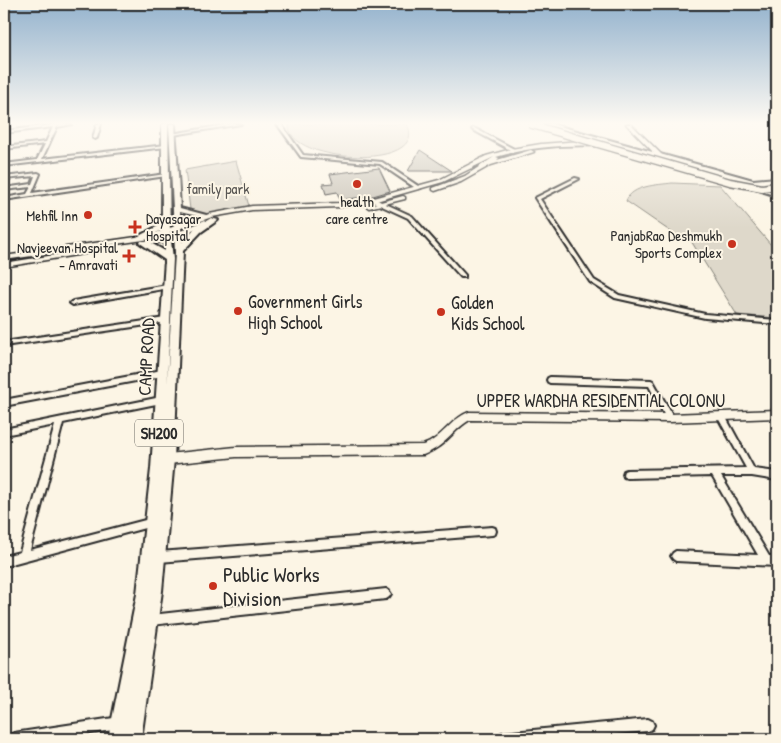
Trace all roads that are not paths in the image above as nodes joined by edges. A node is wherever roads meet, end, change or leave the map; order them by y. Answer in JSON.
{"nodes":[{"id":1,"x":58,"y":159,"type":"edge"},
{"id":2,"x":166,"y":159,"type":"edge"},
{"id":3,"x":174,"y":159,"type":"edge"},
{"id":4,"x":332,"y":159,"type":"edge"},
{"id":5,"x":485,"y":159,"type":"edge"},
{"id":6,"x":498,"y":159,"type":"edge"},
{"id":7,"x":650,"y":159,"type":"edge"},
{"id":8,"x":662,"y":159,"type":"joint"},
{"id":9,"x":38,"y":161,"type":"joint"},
{"id":10,"x":4,"y":165,"type":"edge"},
{"id":11,"x":166,"y":175,"type":"junction"},
{"id":12,"x":4,"y":178,"type":"edge"},
{"id":13,"x":577,"y":179,"type":"dead end"},
{"id":14,"x":33,"y":185,"type":"junction"},
{"id":15,"x":777,"y":185,"type":"edge"},
{"id":16,"x":4,"y":188,"type":"edge"},
{"id":17,"x":419,"y":188,"type":"junction"},
{"id":18,"x":777,"y":194,"type":"edge"},
{"id":19,"x":28,"y":196,"type":"junction"},
{"id":20,"x":4,"y":199,"type":"edge"},
{"id":21,"x":373,"y":200,"type":"junction"},
{"id":22,"x":382,"y":204,"type":"junction"},
{"id":23,"x":177,"y":209,"type":"junction"},
{"id":24,"x":210,"y":218,"type":"junction"},
{"id":25,"x":171,"y":231,"type":"junction"},
{"id":26,"x":142,"y":241,"type":"junction"},
{"id":27,"x":179,"y":250,"type":"junction"},
{"id":28,"x":4,"y":258,"type":"edge"},
{"id":29,"x":169,"y":259,"type":"junction"},
{"id":30,"x":4,"y":265,"type":"edge"},
{"id":31,"x":464,"y":276,"type":"dead end"},
{"id":32,"x":167,"y":287,"type":"junction"},
{"id":33,"x":73,"y":303,"type":"dead end"},
{"id":34,"x":165,"y":320,"type":"junction"},
{"id":35,"x":777,"y":322,"type":"edge"},
{"id":36,"x":4,"y":344,"type":"edge"},
{"id":37,"x":162,"y":373,"type":"junction"},
{"id":38,"x":550,"y":380,"type":"dead end"},
{"id":39,"x":161,"y":400,"type":"junction"},
{"id":40,"x":4,"y":403,"type":"edge"},
{"id":41,"x":777,"y":414,"type":"edge"},
{"id":42,"x":721,"y":416,"type":"junction"},
{"id":43,"x":670,"y":418,"type":"junction"},
{"id":44,"x":60,"y":420,"type":"junction"},
{"id":45,"x":4,"y":432,"type":"edge"},
{"id":46,"x":168,"y":459,"type":"junction"},
{"id":47,"x":752,"y":472,"type":"junction"},
{"id":48,"x":714,"y":473,"type":"junction"},
{"id":49,"x":627,"y":474,"type":"dead end"},
{"id":50,"x":777,"y":476,"type":"edge"},
{"id":51,"x":157,"y":521,"type":"junction"},
{"id":52,"x":492,"y":531,"type":"dead end"},
{"id":53,"x":24,"y":556,"type":"junction"},
{"id":54,"x":676,"y":556,"type":"dead end"},
{"id":55,"x":159,"y":557,"type":"junction"},
{"id":56,"x":766,"y":560,"type":"junction"},
{"id":57,"x":4,"y":561,"type":"edge"},
{"id":58,"x":777,"y":561,"type":"edge"},
{"id":59,"x":386,"y":594,"type":"dead end"},
{"id":60,"x":151,"y":620,"type":"junction"},
{"id":61,"x":136,"y":722,"type":"junction"},
{"id":62,"x":120,"y":723,"type":"junction"},
{"id":63,"x":648,"y":725,"type":"dead end"},
{"id":64,"x":14,"y":739,"type":"edge"},
{"id":65,"x":116,"y":739,"type":"edge"},
{"id":66,"x":133,"y":739,"type":"edge"},
{"id":67,"x":502,"y":739,"type":"edge"}],
"edges":[{"from":1,"to":9,"type":"street"},
{"from":2,"to":11,"type":"main road","name":"CAMP ROAD","number":"SH200"},
{"from":3,"to":23,"type":"main road","name":"CAMP ROAD","number":"SH200"},
{"from":4,"to":17,"type":"street"},
{"from":5,"to":17,"type":"street"},
{"from":6,"to":22,"type":"street"},
{"from":7,"to":15,"type":"main road","bridge":true},
{"from":8,"to":15,"type":"main road"},
{"from":8,"to":18,"type":"main road"},
{"from":9,"to":10,"type":"street"},
{"from":11,"to":19,"type":"street"},
{"from":11,"to":25,"type":"main road","name":"CAMP ROAD","number":"SH200"},
{"from":12,"to":14,"type":"street"},
{"from":13,"to":35,"type":"street"},
{"from":14,"to":16,"type":"street"},
{"from":14,"to":19,"type":"street"},
{"from":15,"to":18,"type":"main road"},
{"from":17,"to":21,"type":"street"},
{"from":19,"to":20,"type":"street"},
{"from":21,"to":22,"type":"street"},
{"from":21,"to":24,"type":"street"},
{"from":22,"to":24,"type":"street"},
{"from":22,"to":31,"type":"street"},
{"from":23,"to":24,"type":"main road"},
{"from":23,"to":25,"type":"main road","name":"CAMP ROAD","number":"SH200"},
{"from":24,"to":25,"type":"street"},
{"from":24,"to":27,"type":"main road"},
{"from":25,"to":26,"type":"main road"},
{"from":25,"to":26,"type":"street"},
{"from":25,"to":27,"type":"main road","name":"CAMP ROAD","number":"SH200"},
{"from":25,"to":29,"type":"main road","name":"CAMP ROAD","number":"SH200"},
{"from":26,"to":28,"type":"street"},
{"from":26,"to":29,"type":"main road"},
{"from":26,"to":30,"type":"street"},
{"from":27,"to":46,"type":"main road","name":"CAMP ROAD","number":"SH200"},
{"from":29,"to":32,"type":"main road","name":"CAMP ROAD","number":"SH200"},
{"from":32,"to":33,"type":"street"},
{"from":32,"to":34,"type":"main road","name":"CAMP ROAD","number":"SH200"},
{"from":34,"to":36,"type":"street"},
{"from":34,"to":37,"type":"main road","name":"CAMP ROAD","number":"SH200"},
{"from":37,"to":39,"type":"main road","name":"CAMP ROAD","number":"SH200"},
{"from":37,"to":40,"type":"street"},
{"from":38,"to":43,"type":"street"},
{"from":39,"to":44,"type":"street"},
{"from":39,"to":51,"type":"main road","name":"CAMP ROAD","number":"SH200"},
{"from":41,"to":42,"type":"street","name":"UPPER WARDHA RESIDENTIAL COLONU"},
{"from":42,"to":43,"type":"street","name":"UPPER WARDHA RESIDENTIAL COLONU"},
{"from":42,"to":47,"type":"street"},
{"from":43,"to":46,"type":"street","name":"UPPER WARDHA RESIDENTIAL COLONU"},
{"from":44,"to":45,"type":"street"},
{"from":44,"to":53,"type":"street"},
{"from":46,"to":51,"type":"main road","name":"CAMP ROAD","number":"SH200"},
{"from":47,"to":48,"type":"street"},
{"from":47,"to":50,"type":"street"},
{"from":48,"to":49,"type":"street"},
{"from":48,"to":56,"type":"street"},
{"from":51,"to":53,"type":"street"},
{"from":51,"to":55,"type":"main road","name":"CAMP ROAD","number":"SH200"},
{"from":51,"to":62,"type":"main road","name":"CAMP ROAD","number":"SH200"},
{"from":52,"to":55,"type":"street"},
{"from":53,"to":57,"type":"street"},
{"from":54,"to":56,"type":"street"},
{"from":55,"to":60,"type":"main road","name":"CAMP ROAD","number":"SH200"},
{"from":56,"to":58,"type":"street"},
{"from":59,"to":60,"type":"street"},
{"from":60,"to":61,"type":"main road","name":"CAMP ROAD","number":"SH200"},
{"from":61,"to":62,"type":"street"},
{"from":61,"to":66,"type":"main road","name":"CAMP ROAD","number":"SH200"},
{"from":62,"to":64,"type":"street"},
{"from":62,"to":65,"type":"main road","name":"CAMP ROAD","number":"SH200"},
{"from":63,"to":67,"type":"street"}]}
